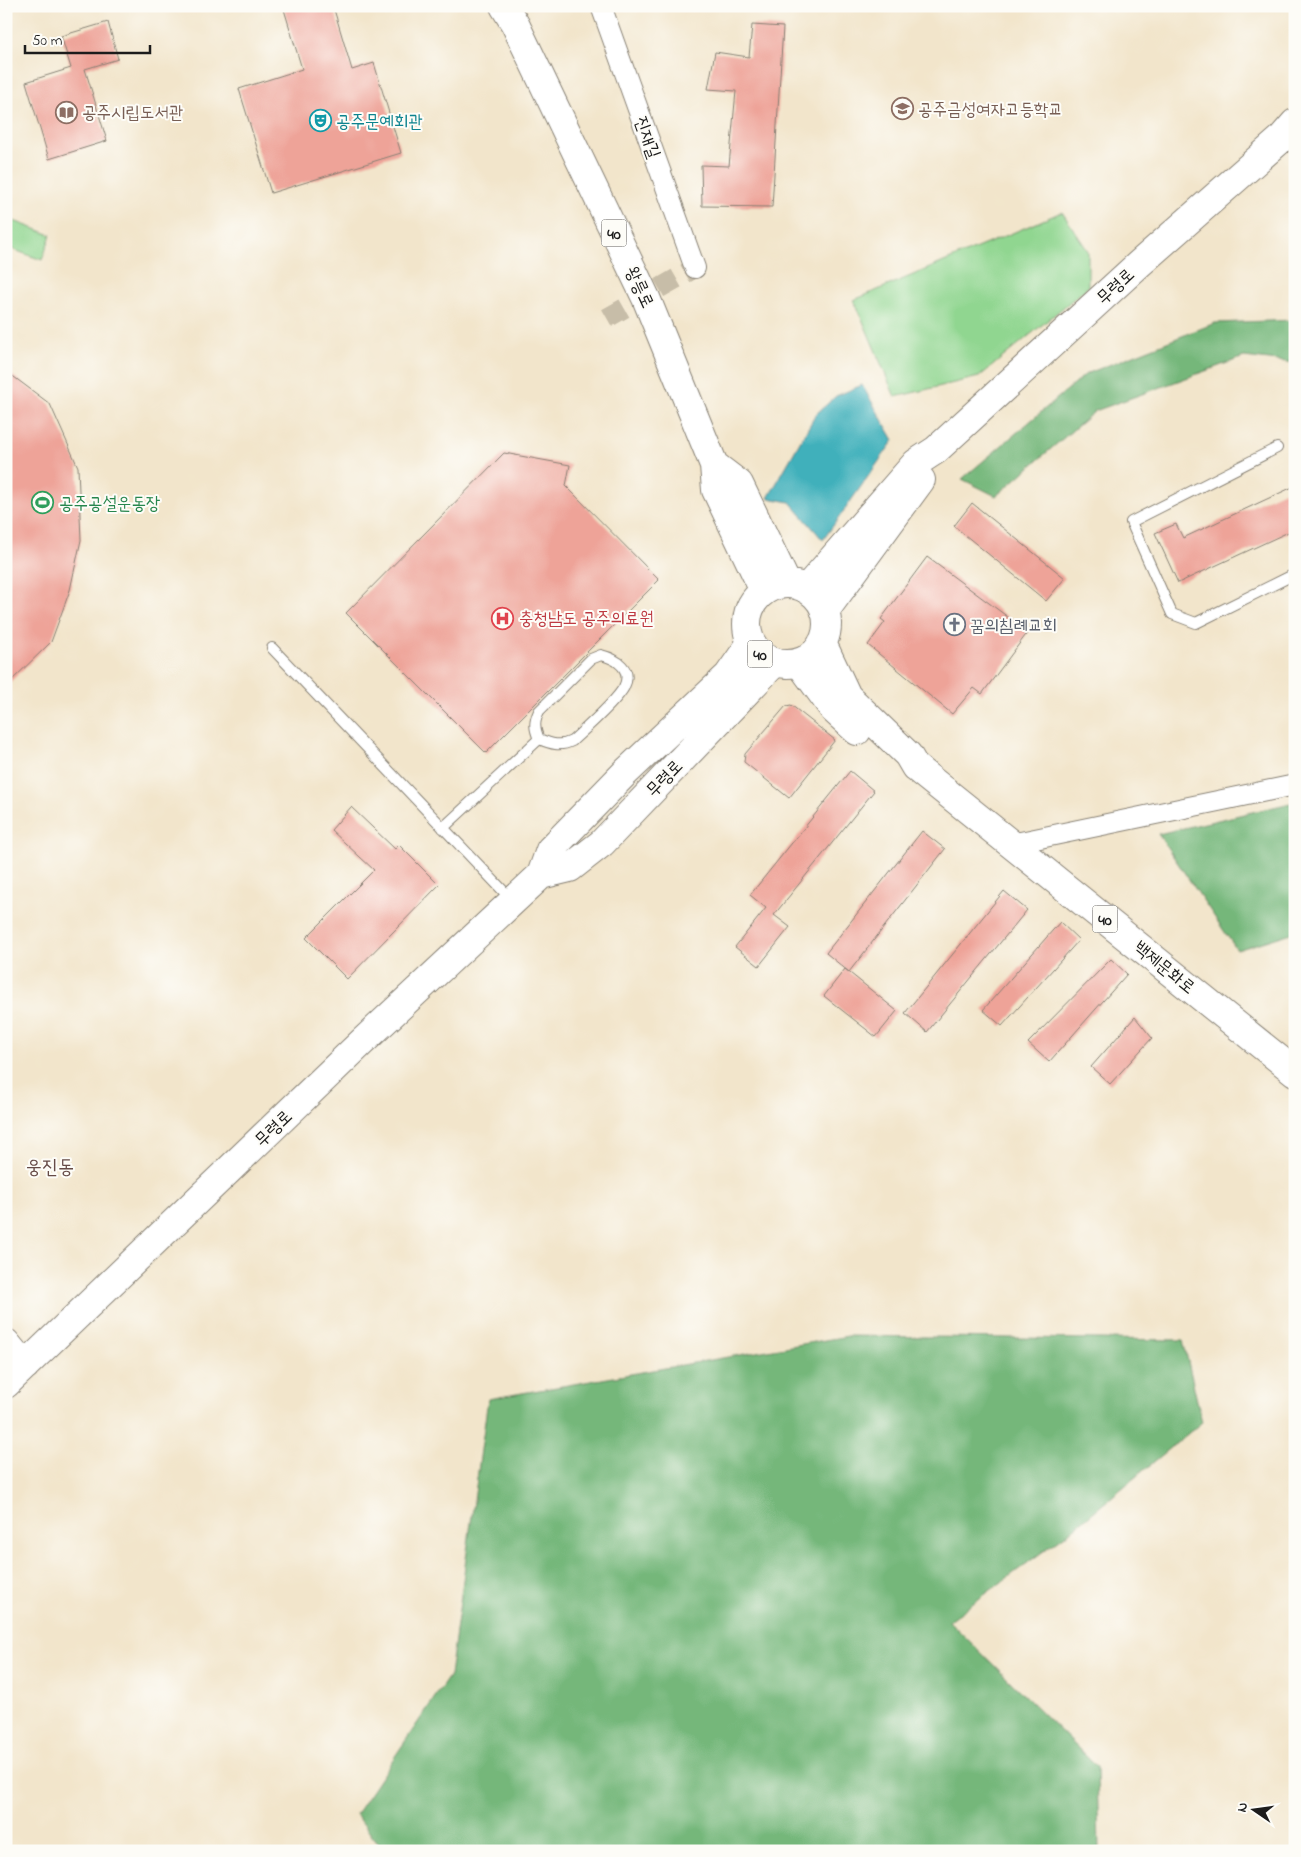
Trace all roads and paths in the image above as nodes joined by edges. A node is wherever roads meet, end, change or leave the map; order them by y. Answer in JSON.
{"nodes":[{"id":1,"x":504,"y":6,"type":"edge"},
{"id":2,"x":601,"y":6,"type":"edge"},
{"id":3,"x":1295,"y":123,"type":"edge"},
{"id":4,"x":695,"y":268,"type":"dead end"},
{"id":5,"x":1277,"y":448,"type":"dead end"},
{"id":6,"x":936,"y":450,"type":"junction"},
{"id":7,"x":1295,"y":574,"type":"edge"},
{"id":8,"x":785,"y":588,"type":"junction"},
{"id":9,"x":825,"y":611,"type":"junction"},
{"id":10,"x":751,"y":642,"type":"junction"},
{"id":11,"x":822,"y":644,"type":"junction"},
{"id":12,"x":272,"y":648,"type":"dead end"},
{"id":13,"x":787,"y":662,"type":"junction"},
{"id":14,"x":539,"y":739,"type":"junction"},
{"id":15,"x":915,"y":767,"type":"junction"},
{"id":16,"x":1295,"y":785,"type":"edge"},
{"id":17,"x":443,"y":828,"type":"junction"},
{"id":18,"x":1011,"y":844,"type":"junction"},
{"id":19,"x":541,"y":875,"type":"junction"},
{"id":20,"x":514,"y":901,"type":"junction"},
{"id":21,"x":1295,"y":1072,"type":"edge"},
{"id":22,"x":6,"y":1343,"type":"edge"},
{"id":23,"x":16,"y":1375,"type":"edge"}],
"edges":[{"from":1,"to":8,"type":"main road","name":"왕릉로","number":"40"},
{"from":2,"to":4,"type":"street","name":"진재길"},
{"from":3,"to":6,"type":"main road","name":"무령로"},
{"from":5,"to":7,"type":"lane"},
{"from":6,"to":8,"type":"main road","name":"무령로"},
{"from":6,"to":9,"type":"main road","name":"무령로"},
{"from":8,"to":9,"type":"main road","number":"40"},
{"from":8,"to":10,"type":"main road","number":"40"},
{"from":9,"to":11,"type":"main road"},
{"from":10,"to":13,"type":"main road","name":"백제문화로","number":"40"},
{"from":10,"to":19,"type":"main road","name":"무령로"},
{"from":11,"to":13,"type":"main road"},
{"from":11,"to":15,"type":"main road","name":"백제문화로","number":"40"},
{"from":12,"to":17,"type":"lane"},
{"from":13,"to":15,"type":"main road","name":"백제문화로","number":"40"},
{"from":13,"to":19,"type":"main road","name":"무령로"},
{"from":14,"to":14,"type":"lane"},
{"from":14,"to":17,"type":"lane"},
{"from":15,"to":18,"type":"main road","name":"백제문화로","number":"40"},
{"from":16,"to":18,"type":"street"},
{"from":17,"to":20,"type":"lane"},
{"from":18,"to":21,"type":"main road","name":"백제문화로","number":"40"},
{"from":19,"to":20,"type":"main road","name":"무령로"},
{"from":20,"to":23,"type":"main road","name":"무령로"},
{"from":22,"to":23,"type":"main road"}]}
